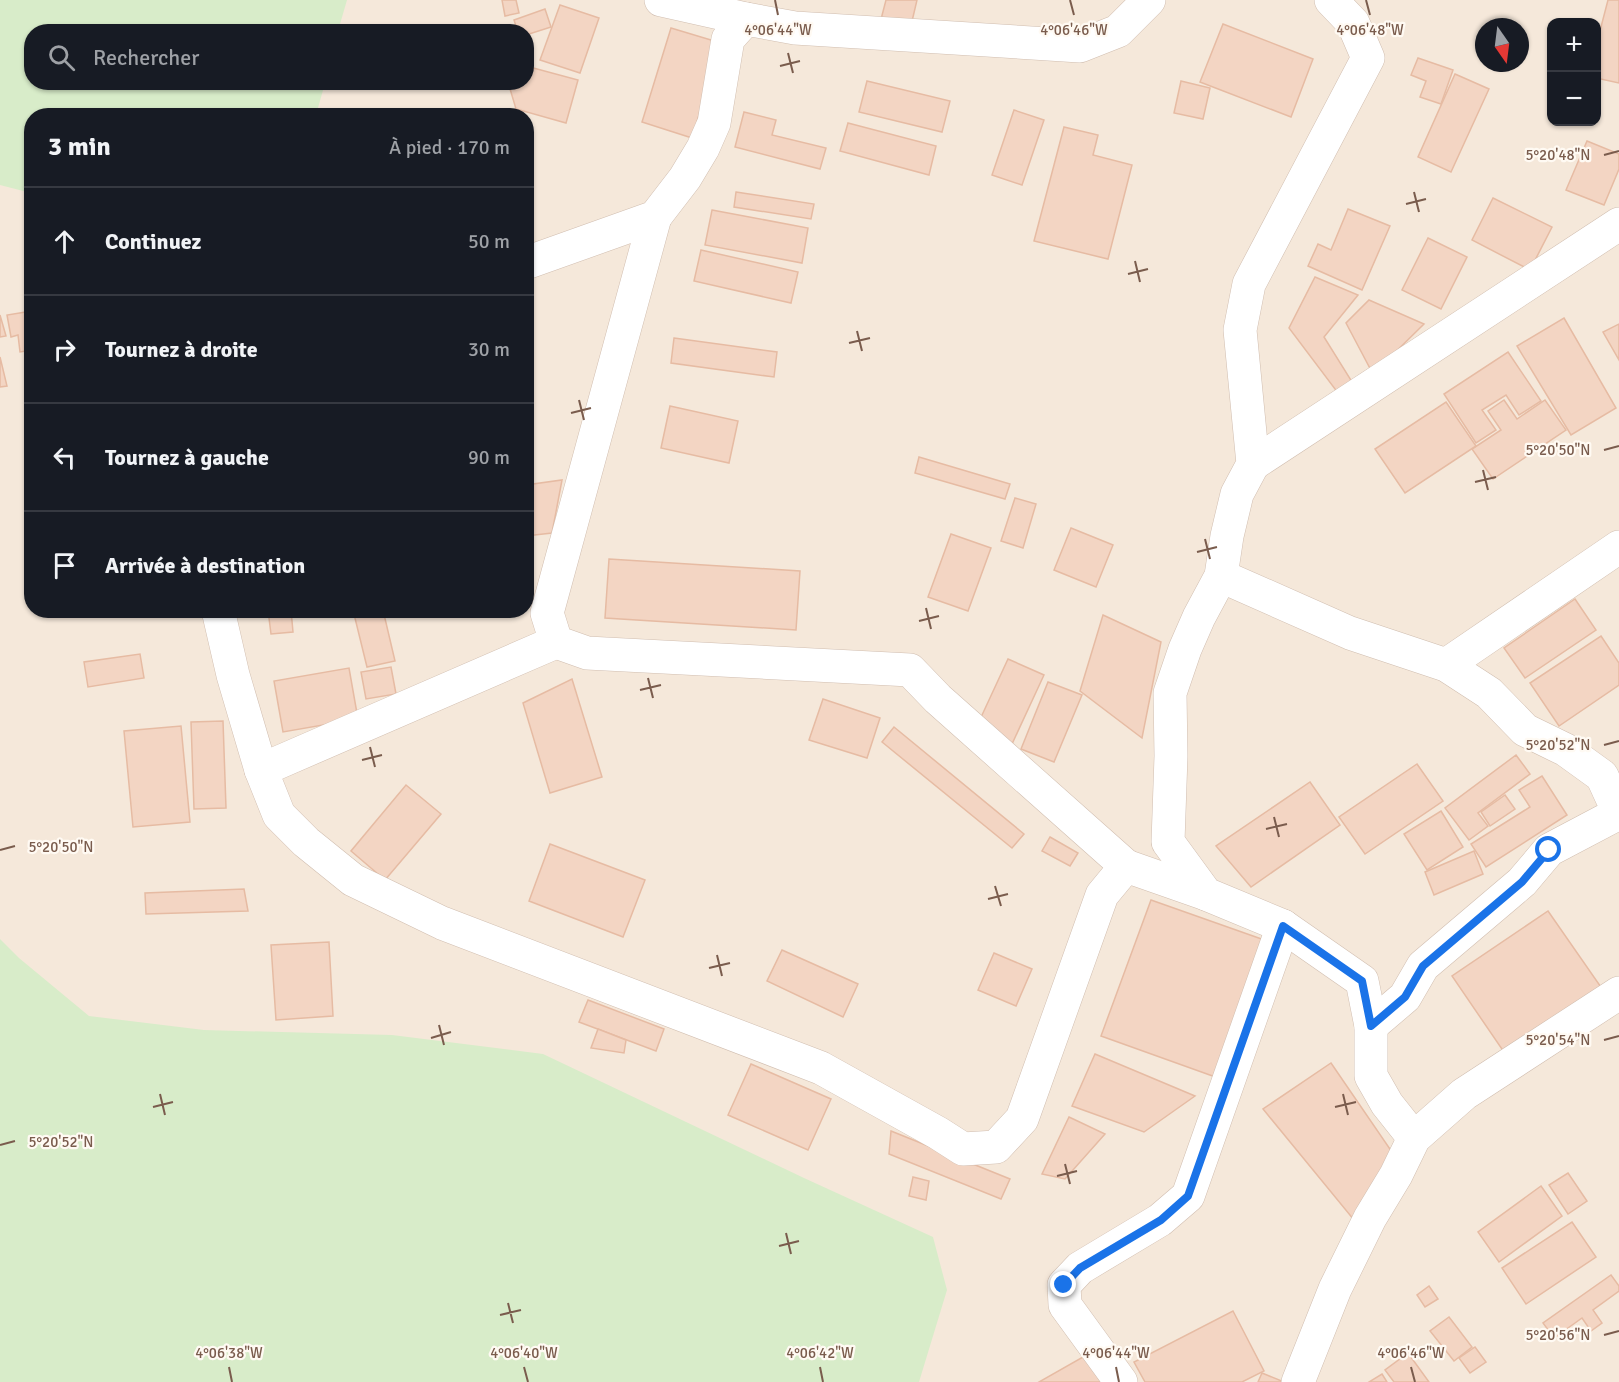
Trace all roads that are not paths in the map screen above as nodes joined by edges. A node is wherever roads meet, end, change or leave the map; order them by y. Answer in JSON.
{"nodes":[{"id":1,"x":661,"y":0,"type":"edge"},
{"id":2,"x":1149,"y":0,"type":"edge"},
{"id":3,"x":1331,"y":0,"type":"edge"},
{"id":4,"x":746,"y":19,"type":"junction"},
{"id":5,"x":655,"y":217,"type":"junction"},
{"id":6,"x":1619,"y":224,"type":"edge"},
{"id":7,"x":534,"y":260,"type":"edge"},
{"id":8,"x":1252,"y":464,"type":"junction"},
{"id":9,"x":1619,"y":547,"type":"edge"},
{"id":10,"x":1221,"y":576,"type":"junction"},
{"id":11,"x":220,"y":618,"type":"edge"},
{"id":12,"x":556,"y":642,"type":"junction"},
{"id":13,"x":1446,"y":665,"type":"junction"},
{"id":14,"x":261,"y":770,"type":"junction"},
{"id":15,"x":1126,"y":866,"type":"junction"},
{"id":16,"x":1206,"y":894,"type":"junction"},
{"id":17,"x":1283,"y":926,"type":"junction"},
{"id":18,"x":1619,"y":993,"type":"edge"},
{"id":19,"x":1371,"y":1026,"type":"junction"},
{"id":20,"x":1414,"y":1138,"type":"junction"},
{"id":21,"x":1122,"y":1382,"type":"edge"},
{"id":22,"x":1298,"y":1382,"type":"edge"}],
"edges":[{"from":1,"to":4,"type":"street"},
{"from":2,"to":4,"type":"street"},
{"from":3,"to":8,"type":"street"},
{"from":4,"to":5,"type":"street"},
{"from":5,"to":7,"type":"street"},
{"from":5,"to":12,"type":"street"},
{"from":6,"to":8,"type":"street"},
{"from":8,"to":10,"type":"street"},
{"from":9,"to":13,"type":"street"},
{"from":10,"to":13,"type":"street"},
{"from":10,"to":16,"type":"street"},
{"from":11,"to":14,"type":"street"},
{"from":12,"to":14,"type":"street"},
{"from":12,"to":15,"type":"street"},
{"from":13,"to":19,"type":"street"},
{"from":14,"to":15,"type":"street"},
{"from":15,"to":16,"type":"street"},
{"from":16,"to":17,"type":"street"},
{"from":17,"to":19,"type":"street"},
{"from":17,"to":21,"type":"street"},
{"from":18,"to":20,"type":"street"},
{"from":19,"to":20,"type":"street"},
{"from":20,"to":22,"type":"street"}]}
